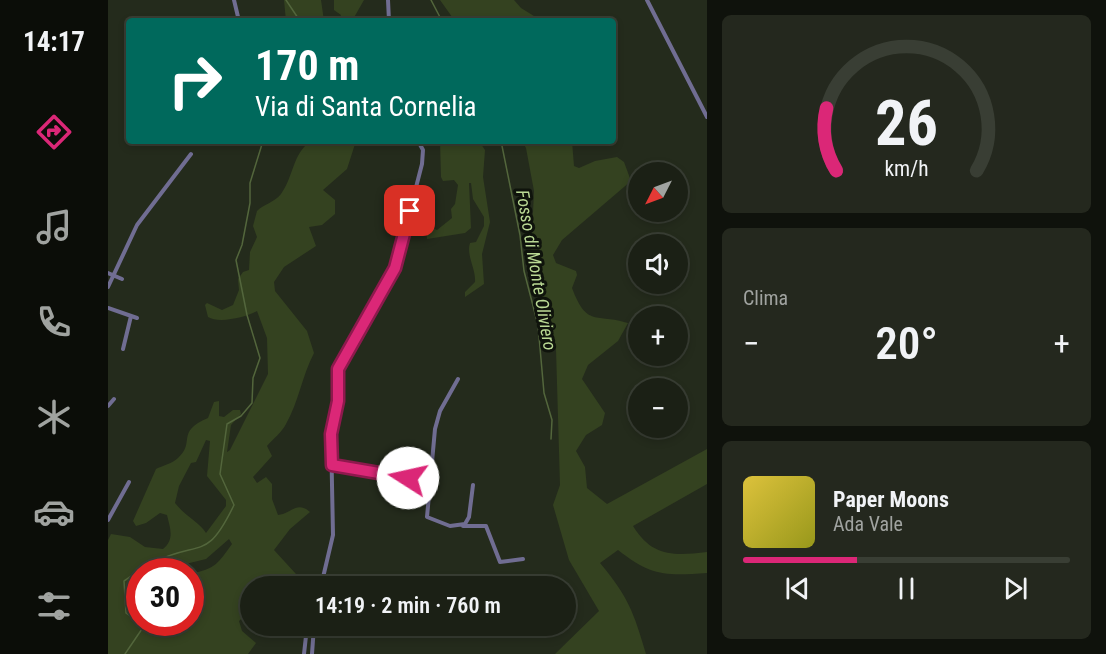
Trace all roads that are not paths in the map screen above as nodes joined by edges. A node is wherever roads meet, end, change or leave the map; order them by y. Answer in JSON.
{"nodes":[{"id":1,"x":234,"y":0,"type":"edge"},
{"id":2,"x":388,"y":0,"type":"edge"},
{"id":3,"x":646,"y":0,"type":"edge"},
{"id":4,"x":239,"y":18,"type":"edge"},
{"id":5,"x":389,"y":18,"type":"edge"},
{"id":6,"x":707,"y":117,"type":"edge"},
{"id":7,"x":420,"y":144,"type":"edge"},
{"id":8,"x":191,"y":154,"type":"dead end"},
{"id":9,"x":108,"y":273,"type":"edge"},
{"id":10,"x":114,"y":275,"type":"junction"},
{"id":11,"x":122,"y":279,"type":"dead end"},
{"id":12,"x":108,"y":287,"type":"edge"},
{"id":13,"x":109,"y":308,"type":"edge"},
{"id":14,"x":108,"y":314,"type":"edge"},
{"id":15,"x":131,"y":316,"type":"junction"},
{"id":16,"x":137,"y":318,"type":"dead end"},
{"id":17,"x":123,"y":350,"type":"dead end"},
{"id":18,"x":458,"y":380,"type":"dead end"},
{"id":19,"x":114,"y":399,"type":"dead end"},
{"id":20,"x":108,"y":406,"type":"edge"},
{"id":21,"x":332,"y":465,"type":"junction"},
{"id":22,"x":129,"y":482,"type":"dead end"},
{"id":23,"x":430,"y":482,"type":"junction"},
{"id":24,"x":472,"y":485,"type":"dead end"},
{"id":25,"x":108,"y":520,"type":"edge"},
{"id":26,"x":458,"y":526,"type":"junction"},
{"id":27,"x":523,"y":559,"type":"dead end"},
{"id":28,"x":323,"y":576,"type":"edge"},
{"id":29,"x":306,"y":636,"type":"edge"},
{"id":30,"x":314,"y":636,"type":"edge"},
{"id":31,"x":304,"y":654,"type":"edge"},
{"id":32,"x":312,"y":654,"type":"edge"}],
"edges":[{"from":1,"to":4,"type":"street"},
{"from":2,"to":5,"type":"street"},
{"from":3,"to":6,"type":"street"},
{"from":7,"to":21,"type":"street"},
{"from":8,"to":10,"type":"street"},
{"from":9,"to":10,"type":"street"},
{"from":10,"to":11,"type":"street"},
{"from":10,"to":12,"type":"street"},
{"from":13,"to":14,"type":"street"},
{"from":13,"to":15,"type":"street"},
{"from":15,"to":16,"type":"street"},
{"from":15,"to":17,"type":"street"},
{"from":18,"to":23,"type":"street"},
{"from":19,"to":20,"type":"street"},
{"from":21,"to":23,"type":"street"},
{"from":21,"to":28,"type":"street"},
{"from":22,"to":25,"type":"street"},
{"from":23,"to":26,"type":"street"},
{"from":24,"to":26,"type":"street"},
{"from":26,"to":27,"type":"street"},
{"from":29,"to":31,"type":"street"},
{"from":30,"to":32,"type":"street"}]}
